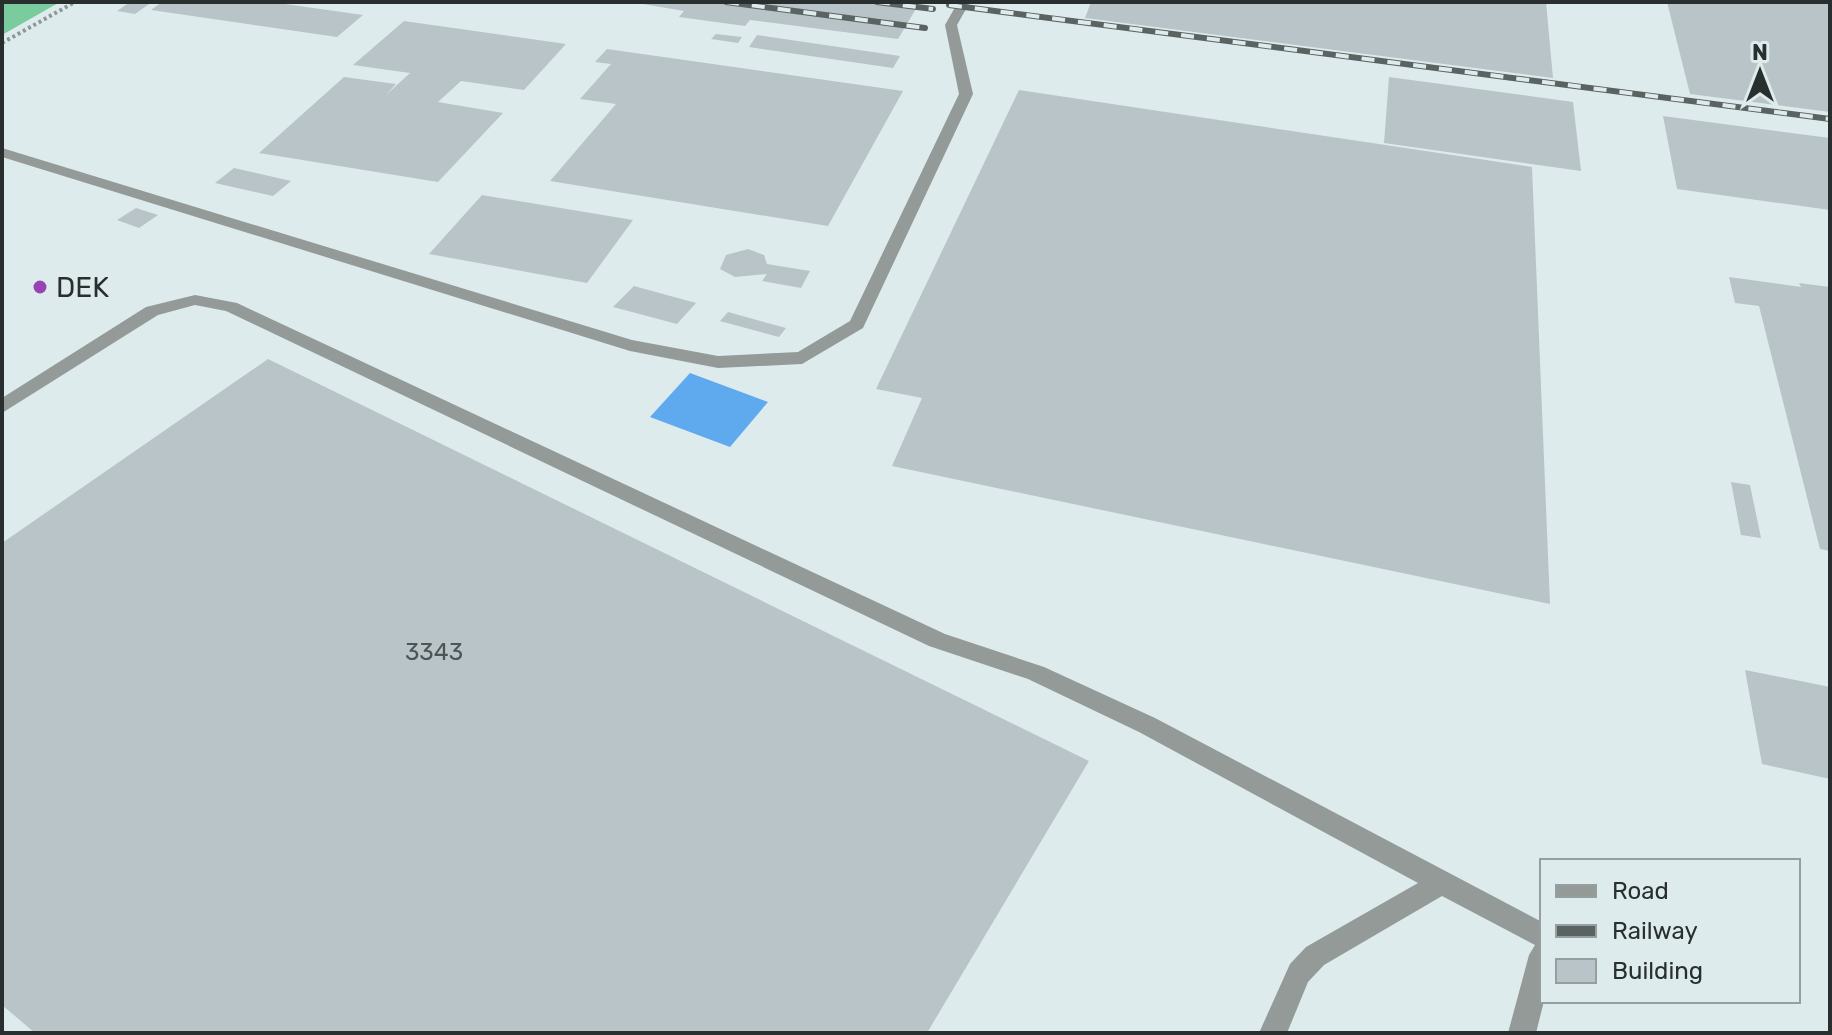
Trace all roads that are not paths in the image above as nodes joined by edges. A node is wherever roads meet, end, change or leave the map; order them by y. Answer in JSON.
{"nodes":[{"id":1,"x":964,"y":2,"type":"edge"},
{"id":2,"x":2,"y":152,"type":"edge"},
{"id":3,"x":2,"y":407,"type":"edge"},
{"id":4,"x":1441,"y":883,"type":"junction"},
{"id":5,"x":1540,"y":935,"type":"edge"},
{"id":6,"x":1540,"y":963,"type":"edge"},
{"id":7,"x":1273,"y":1033,"type":"edge"},
{"id":8,"x":1522,"y":1033,"type":"edge"}],
"edges":[{"from":1,"to":2,"type":"street"},
{"from":3,"to":4,"type":"street"},
{"from":4,"to":5,"type":"street"},
{"from":4,"to":7,"type":"street"},
{"from":6,"to":8,"type":"street"}]}
